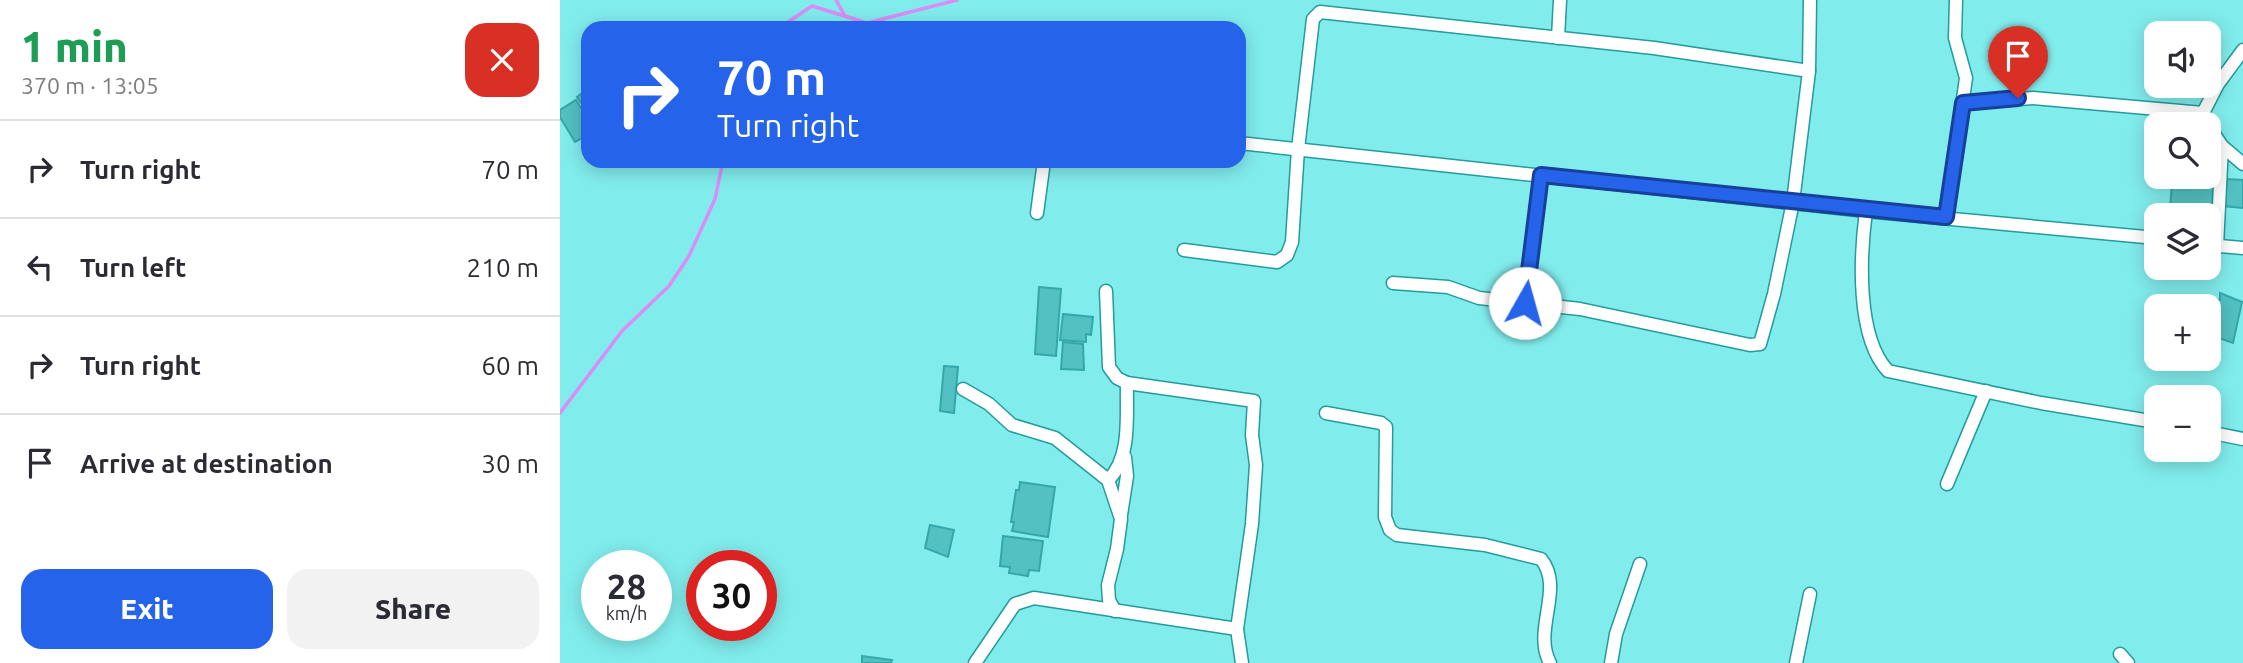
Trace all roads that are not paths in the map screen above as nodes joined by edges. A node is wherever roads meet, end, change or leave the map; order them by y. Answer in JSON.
{"nodes":[{"id":1,"x":1560,"y":0,"type":"edge"},
{"id":2,"x":1810,"y":0,"type":"edge"},
{"id":3,"x":1956,"y":0,"type":"edge"},
{"id":4,"x":1558,"y":38,"type":"junction"},
{"id":5,"x":2243,"y":50,"type":"edge"},
{"id":6,"x":1809,"y":71,"type":"junction"},
{"id":7,"x":1963,"y":103,"type":"junction"},
{"id":8,"x":2210,"y":112,"type":"edge"},
{"id":9,"x":2144,"y":113,"type":"edge"},
{"id":10,"x":1246,"y":144,"type":"edge"},
{"id":11,"x":2222,"y":146,"type":"joint"},
{"id":12,"x":1298,"y":149,"type":"junction"},
{"id":13,"x":2243,"y":164,"type":"edge"},
{"id":14,"x":1043,"y":168,"type":"edge"},
{"id":15,"x":1541,"y":175,"type":"junction"},
{"id":16,"x":1793,"y":202,"type":"junction"},
{"id":17,"x":2217,"y":203,"type":"edge"},
{"id":18,"x":1866,"y":211,"type":"junction"},
{"id":19,"x":1037,"y":213,"type":"dead end"},
{"id":20,"x":1946,"y":217,"type":"junction"},
{"id":21,"x":2144,"y":238,"type":"edge"},
{"id":22,"x":2221,"y":246,"type":"edge"},
{"id":23,"x":2243,"y":248,"type":"edge"},
{"id":24,"x":1184,"y":250,"type":"dead end"},
{"id":25,"x":1393,"y":283,"type":"dead end"},
{"id":26,"x":1106,"y":291,"type":"dead end"},
{"id":27,"x":1525,"y":303,"type":"junction"},
{"id":28,"x":1127,"y":383,"type":"junction"},
{"id":29,"x":963,"y":389,"type":"dead end"},
{"id":30,"x":1986,"y":391,"type":"junction"},
{"id":31,"x":1326,"y":413,"type":"dead end"},
{"id":32,"x":2144,"y":420,"type":"edge"},
{"id":33,"x":2221,"y":435,"type":"edge"},
{"id":34,"x":2243,"y":439,"type":"edge"},
{"id":35,"x":1124,"y":451,"type":"junction"},
{"id":36,"x":1108,"y":480,"type":"junction"},
{"id":37,"x":1947,"y":484,"type":"dead end"},
{"id":38,"x":1121,"y":519,"type":"junction"},
{"id":39,"x":1640,"y":564,"type":"dead end"},
{"id":40,"x":1810,"y":594,"type":"dead end"},
{"id":41,"x":1115,"y":611,"type":"junction"},
{"id":42,"x":1237,"y":629,"type":"junction"},
{"id":43,"x":975,"y":663,"type":"edge"},
{"id":44,"x":1242,"y":663,"type":"edge"},
{"id":45,"x":1550,"y":663,"type":"edge"},
{"id":46,"x":1611,"y":663,"type":"edge"},
{"id":47,"x":1796,"y":663,"type":"edge"}],
"edges":[{"from":1,"to":4,"type":"street"},
{"from":2,"to":6,"type":"street"},
{"from":3,"to":7,"type":"street"},
{"from":4,"to":6,"type":"street"},
{"from":4,"to":12,"type":"street"},
{"from":5,"to":8,"type":"street"},
{"from":6,"to":16,"type":"street"},
{"from":7,"to":9,"type":"street"},
{"from":7,"to":20,"type":"street"},
{"from":10,"to":12,"type":"street"},
{"from":11,"to":13,"type":"street"},
{"from":11,"to":17,"type":"street"},
{"from":12,"to":15,"type":"street"},
{"from":12,"to":24,"type":"street"},
{"from":14,"to":19,"type":"street"},
{"from":15,"to":16,"type":"street"},
{"from":15,"to":27,"type":"street"},
{"from":16,"to":18,"type":"street"},
{"from":16,"to":27,"type":"street"},
{"from":18,"to":20,"type":"street"},
{"from":18,"to":30,"type":"street"},
{"from":20,"to":21,"type":"street"},
{"from":22,"to":23,"type":"street"},
{"from":25,"to":27,"type":"street"},
{"from":26,"to":28,"type":"street"},
{"from":28,"to":35,"type":"street"},
{"from":28,"to":42,"type":"street"},
{"from":29,"to":36,"type":"street"},
{"from":30,"to":32,"type":"street"},
{"from":30,"to":37,"type":"street"},
{"from":31,"to":45,"type":"street"},
{"from":33,"to":34,"type":"street"},
{"from":35,"to":36,"type":"street"},
{"from":35,"to":38,"type":"street"},
{"from":36,"to":38,"type":"street"},
{"from":38,"to":41,"type":"street"},
{"from":39,"to":46,"type":"street"},
{"from":40,"to":47,"type":"street"},
{"from":41,"to":42,"type":"street"},
{"from":41,"to":43,"type":"street"},
{"from":42,"to":44,"type":"street"}]}
